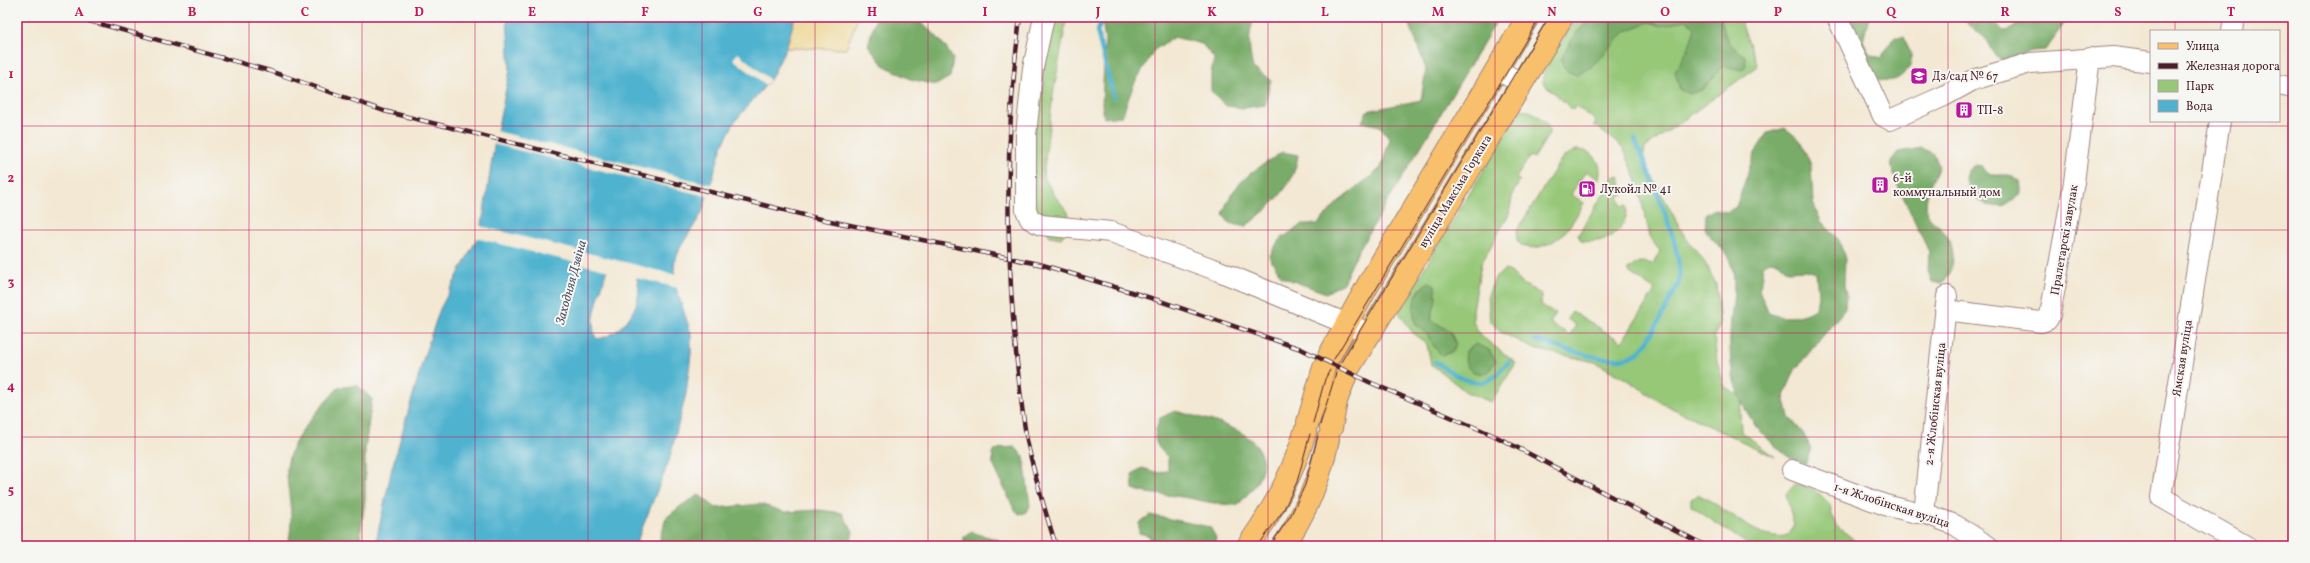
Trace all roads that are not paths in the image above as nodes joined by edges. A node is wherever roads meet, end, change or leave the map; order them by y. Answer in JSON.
{"nodes":[{"id":1,"x":1044,"y":17,"type":"edge"},
{"id":2,"x":1528,"y":17,"type":"edge"},
{"id":3,"x":1562,"y":17,"type":"edge"},
{"id":4,"x":1837,"y":17,"type":"edge"},
{"id":5,"x":2234,"y":17,"type":"edge"},
{"id":6,"x":2232,"y":30,"type":"edge"},
{"id":7,"x":2090,"y":58,"type":"junction"},
{"id":8,"x":2150,"y":62,"type":"edge"},
{"id":9,"x":1496,"y":69,"type":"junction"},
{"id":10,"x":1521,"y":83,"type":"junction"},
{"id":11,"x":2280,"y":85,"type":"edge"},
{"id":12,"x":2293,"y":88,"type":"edge"},
{"id":13,"x":2220,"y":122,"type":"edge"},
{"id":14,"x":1946,"y":303,"type":"joint"},
{"id":15,"x":1347,"y":322,"type":"junction"},
{"id":16,"x":1369,"y":332,"type":"junction"},
{"id":17,"x":1792,"y":470,"type":"dead end"},
{"id":18,"x":1924,"y":513,"type":"junction"},
{"id":19,"x":1248,"y":546,"type":"edge"},
{"id":20,"x":1283,"y":546,"type":"edge"},
{"id":21,"x":1988,"y":546,"type":"edge"},
{"id":22,"x":2246,"y":546,"type":"edge"}],
"edges":[{"from":1,"to":15,"type":"street"},
{"from":2,"to":9,"type":"main road"},
{"from":3,"to":10,"type":"main road","name":"вуліца Максіма Горкага"},
{"from":4,"to":7,"type":"street"},
{"from":5,"to":6,"type":"street"},
{"from":7,"to":8,"type":"street"},
{"from":7,"to":14,"type":"street","name":"Пралетарскі завулак"},
{"from":9,"to":10,"type":"street"},
{"from":9,"to":15,"type":"main road"},
{"from":10,"to":16,"type":"main road","name":"вуліца Максіма Горкага"},
{"from":11,"to":12,"type":"street"},
{"from":13,"to":22,"type":"street","name":"Ямская вуліца"},
{"from":14,"to":18,"type":"street","name":"2-я Жлобінская вуліца"},
{"from":15,"to":16,"type":"street"},
{"from":15,"to":19,"type":"main road"},
{"from":16,"to":20,"type":"main road","name":"вуліца Максіма Горкага"},
{"from":17,"to":18,"type":"street","name":"1-я Жлобінская вуліца"},
{"from":18,"to":21,"type":"street","name":"1-я Жлобінская вуліца"}]}
